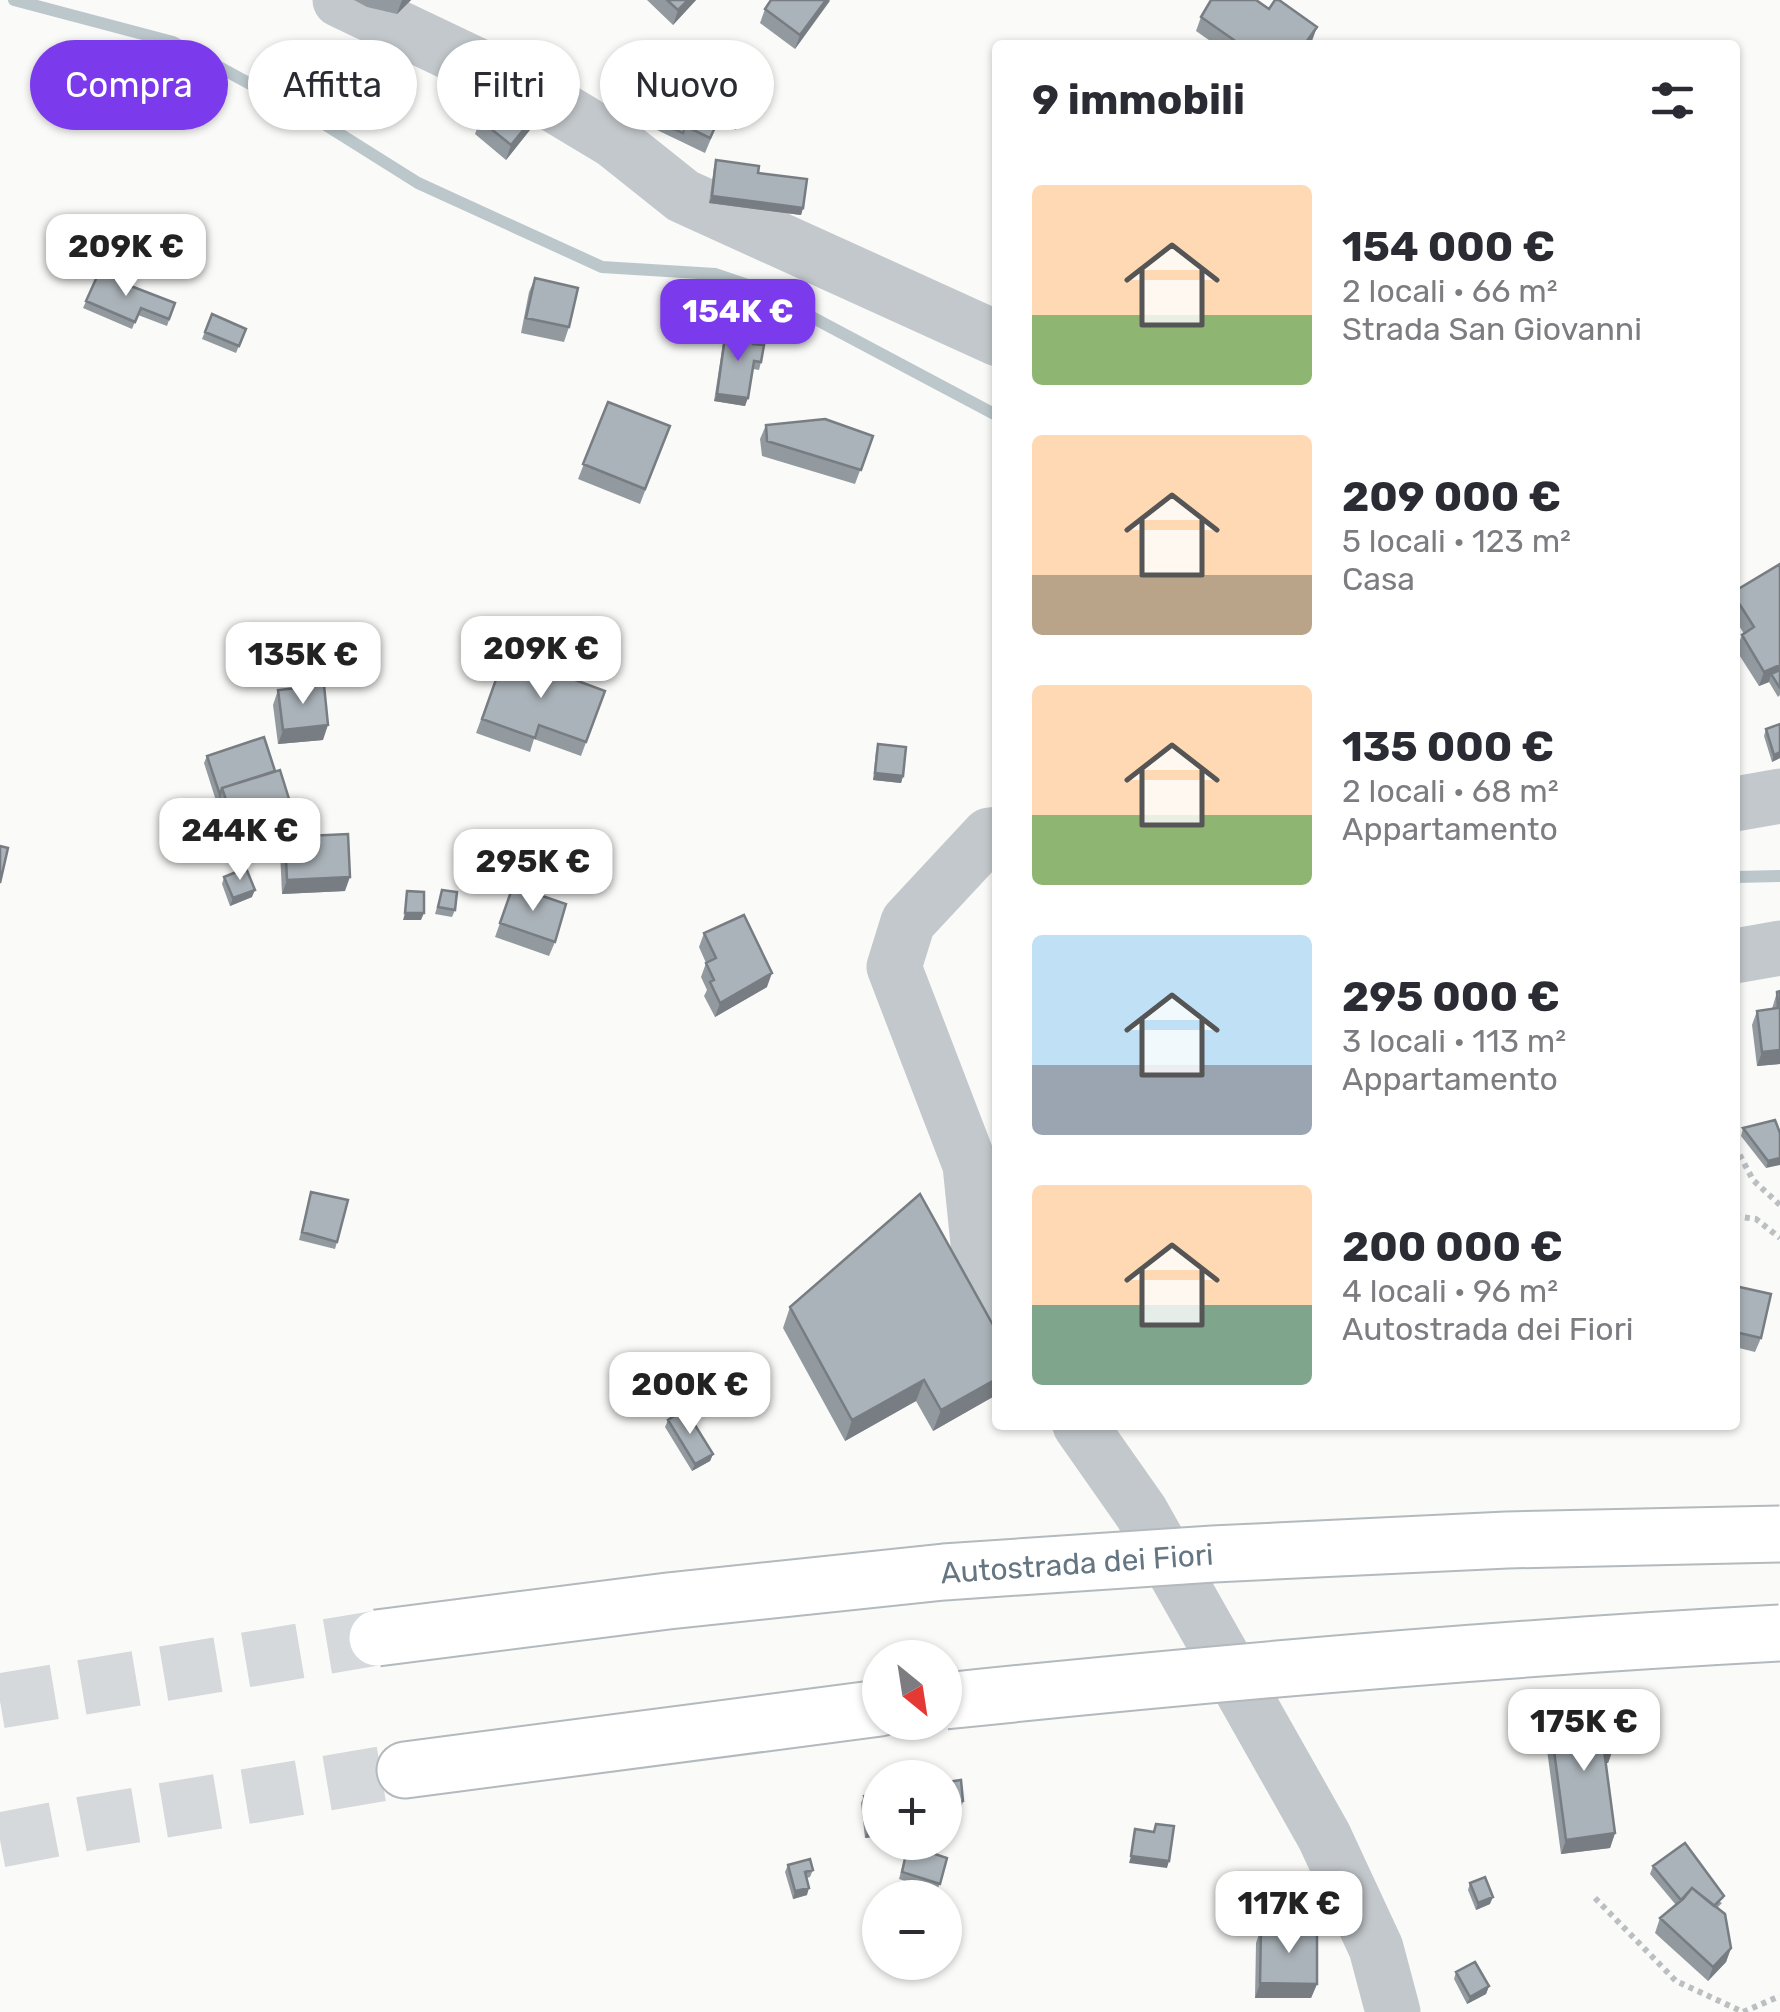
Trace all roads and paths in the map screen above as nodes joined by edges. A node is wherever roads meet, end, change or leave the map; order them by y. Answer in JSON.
{"nodes":[{"id":1,"x":340,"y":0,"type":"edge"},
{"id":2,"x":992,"y":336,"type":"edge"},
{"id":3,"x":1780,"y":796,"type":"edge"},
{"id":4,"x":1740,"y":803,"type":"edge"},
{"id":5,"x":992,"y":835,"type":"edge"},
{"id":6,"x":1780,"y":948,"type":"edge"},
{"id":7,"x":1740,"y":955,"type":"edge"},
{"id":8,"x":1740,"y":1155,"type":"edge"},
{"id":9,"x":1780,"y":1205,"type":"edge"},
{"id":10,"x":1740,"y":1217,"type":"edge"},
{"id":11,"x":1780,"y":1238,"type":"edge"},
{"id":12,"x":992,"y":1283,"type":"edge"},
{"id":13,"x":1084,"y":1430,"type":"edge"},
{"id":14,"x":1780,"y":1534,"type":"edge"},
{"id":15,"x":1780,"y":1634,"type":"edge"},
{"id":16,"x":376,"y":1638,"type":"tunnel mouth"},
{"id":17,"x":962,"y":1699,"type":"edge"},
{"id":18,"x":862,"y":1710,"type":"edge"},
{"id":19,"x":405,"y":1770,"type":"tunnel mouth"},
{"id":20,"x":1595,"y":1898,"type":"dead end"},
{"id":21,"x":1780,"y":1996,"type":"edge"},
{"id":22,"x":1394,"y":2012,"type":"edge"}],
"edges":[{"from":1,"to":2,"type":"street"},
{"from":3,"to":4,"type":"street"},
{"from":5,"to":12,"type":"street"},
{"from":6,"to":7,"type":"street"},
{"from":8,"to":9,"type":"path"},
{"from":10,"to":11,"type":"path"},
{"from":13,"to":22,"type":"street"},
{"from":14,"to":16,"type":"highway","name":"Autostrada dei Fiori","bridge":true},
{"from":15,"to":17,"type":"highway","bridge":true},
{"from":18,"to":19,"type":"highway"},
{"from":20,"to":21,"type":"path"}]}
